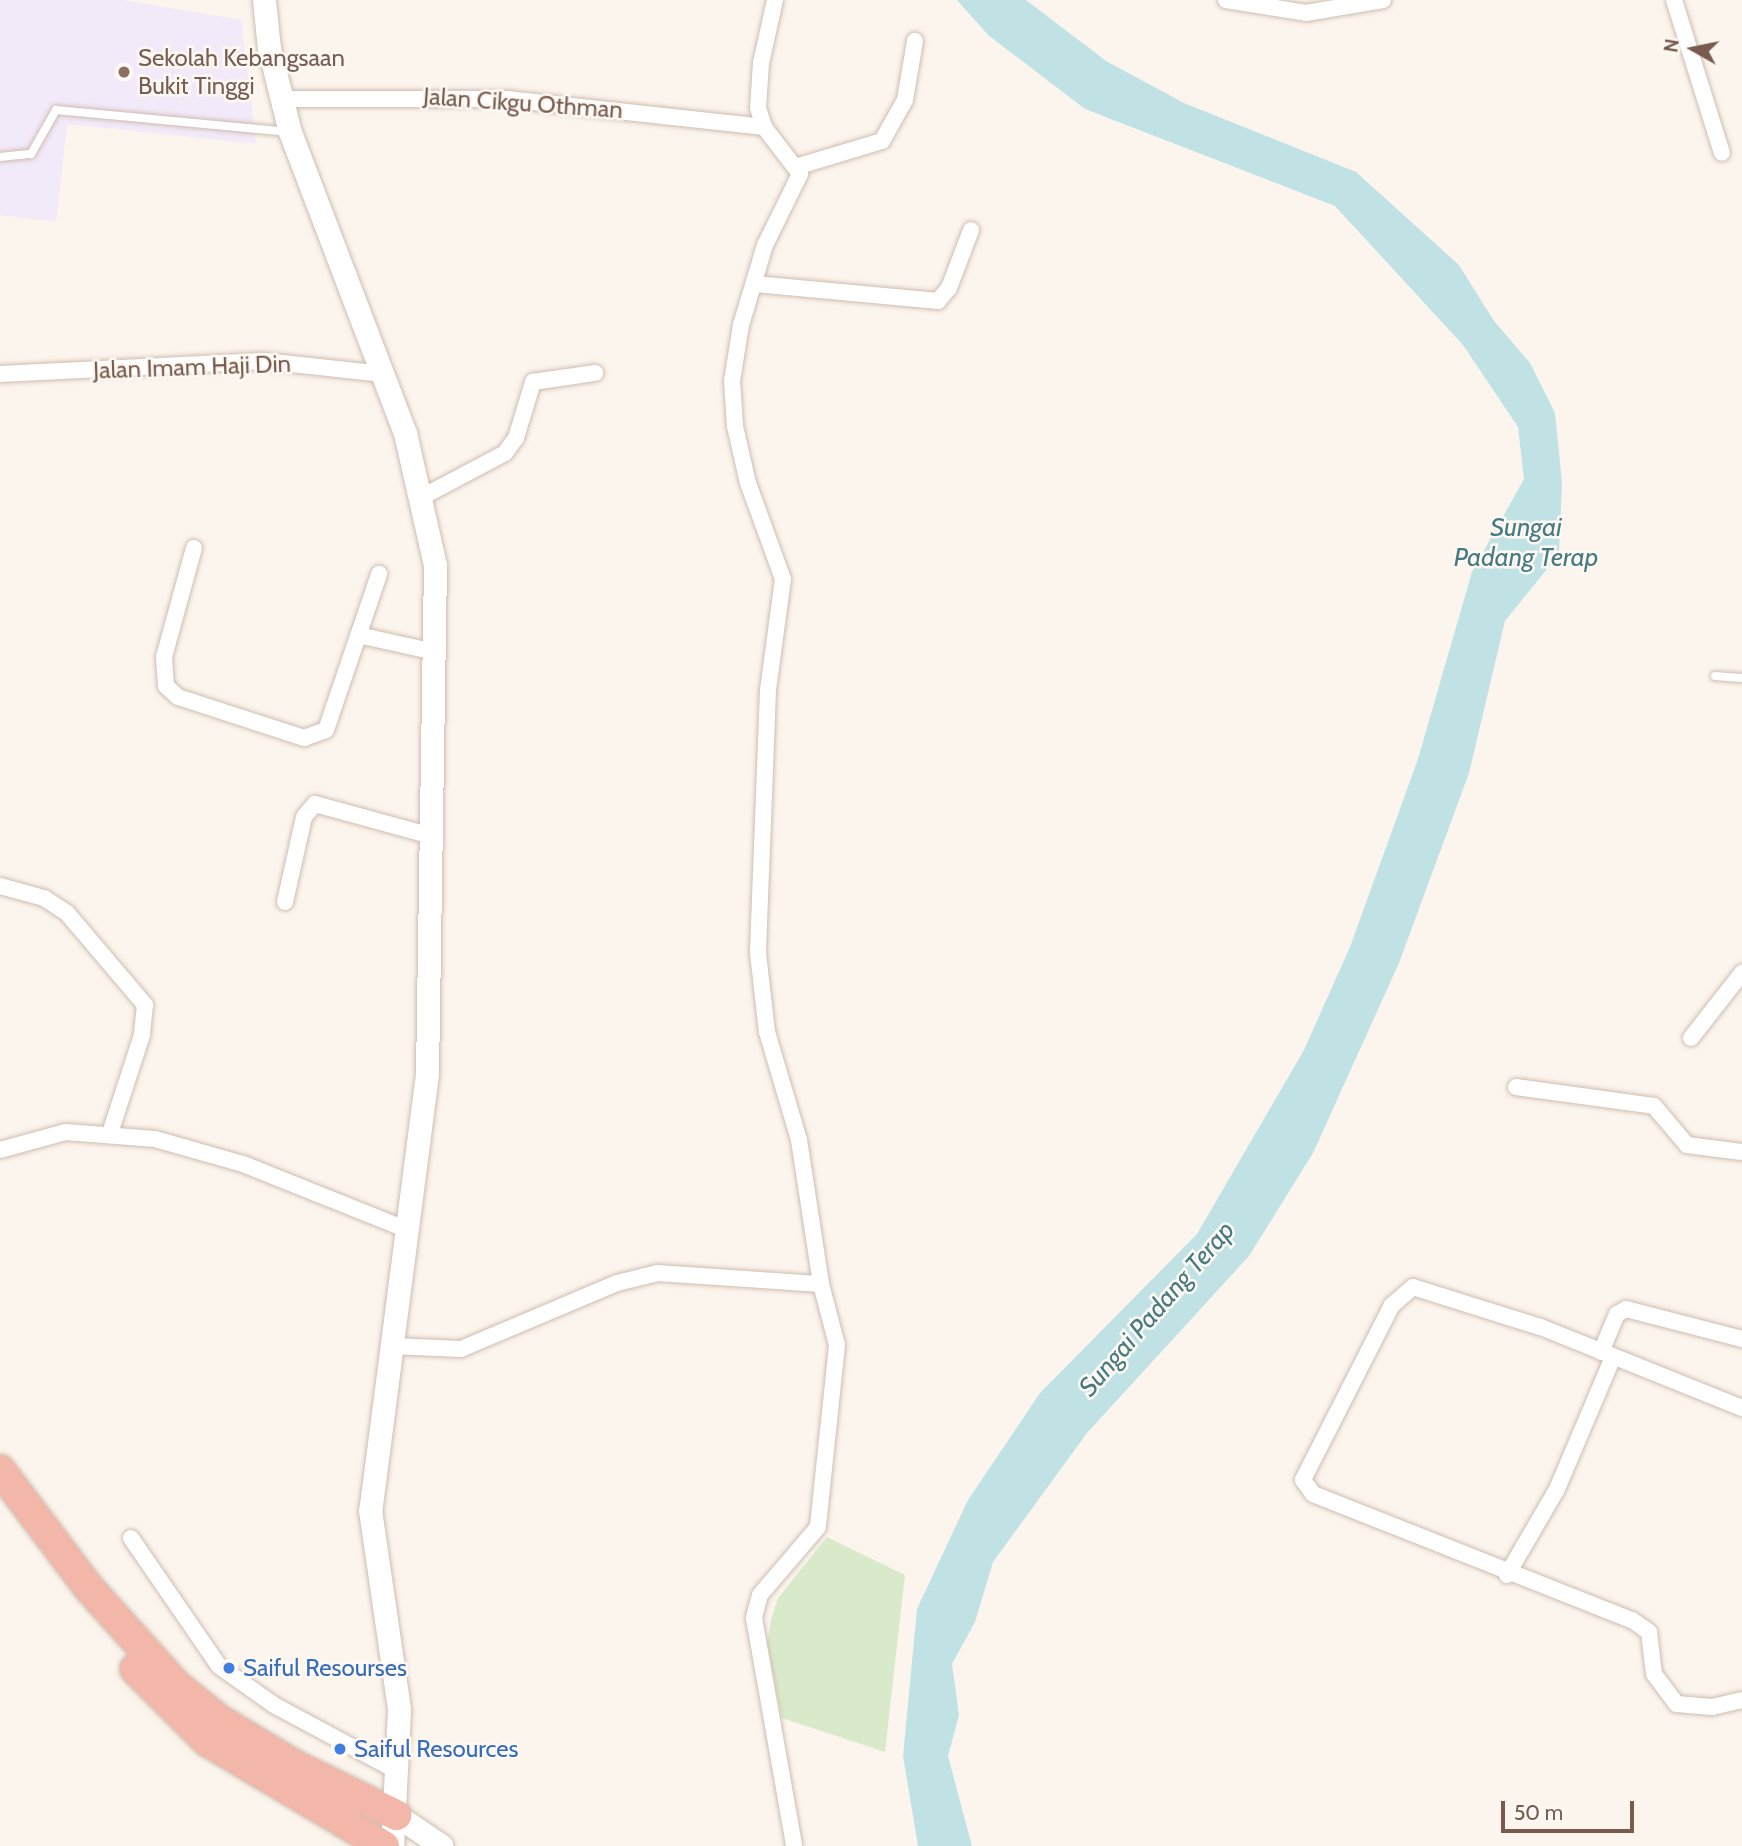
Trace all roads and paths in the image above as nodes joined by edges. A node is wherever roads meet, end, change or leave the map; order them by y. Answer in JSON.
{"nodes":[{"id":1,"x":264,"y":0,"type":"edge"},
{"id":2,"x":775,"y":0,"type":"edge"},
{"id":3,"x":1226,"y":0,"type":"edge"},
{"id":4,"x":1383,"y":0,"type":"edge"},
{"id":5,"x":1674,"y":0,"type":"edge"},
{"id":6,"x":915,"y":41,"type":"dead end"},
{"id":7,"x":282,"y":99,"type":"junction"},
{"id":8,"x":764,"y":127,"type":"junction"},
{"id":9,"x":290,"y":132,"type":"junction"},
{"id":10,"x":1722,"y":153,"type":"dead end"},
{"id":11,"x":0,"y":157,"type":"edge"},
{"id":12,"x":799,"y":166,"type":"junction"},
{"id":13,"x":971,"y":230,"type":"dead end"},
{"id":14,"x":755,"y":284,"type":"junction"},
{"id":15,"x":595,"y":373,"type":"dead end"},
{"id":16,"x":0,"y":374,"type":"edge"},
{"id":17,"x":383,"y":374,"type":"junction"},
{"id":18,"x":422,"y":497,"type":"junction"},
{"id":19,"x":194,"y":548,"type":"dead end"},
{"id":20,"x":379,"y":574,"type":"dead end"},
{"id":21,"x":358,"y":635,"type":"junction"},
{"id":22,"x":435,"y":652,"type":"junction"},
{"id":23,"x":1715,"y":676,"type":"dead end"},
{"id":24,"x":1742,"y":678,"type":"edge"},
{"id":25,"x":432,"y":836,"type":"junction"},
{"id":26,"x":0,"y":886,"type":"edge"},
{"id":27,"x":285,"y":902,"type":"dead end"},
{"id":28,"x":1742,"y":973,"type":"edge"},
{"id":29,"x":1691,"y":1038,"type":"dead end"},
{"id":30,"x":1516,"y":1087,"type":"dead end"},
{"id":31,"x":110,"y":1133,"type":"junction"},
{"id":32,"x":0,"y":1150,"type":"edge"},
{"id":33,"x":1742,"y":1152,"type":"edge"},
{"id":34,"x":408,"y":1230,"type":"junction"},
{"id":35,"x":821,"y":1284,"type":"junction"},
{"id":36,"x":1742,"y":1339,"type":"edge"},
{"id":37,"x":392,"y":1346,"type":"junction"},
{"id":38,"x":1607,"y":1354,"type":"junction"},
{"id":39,"x":1742,"y":1408,"type":"edge"},
{"id":40,"x":0,"y":1470,"type":"edge"},
{"id":41,"x":0,"y":1501,"type":"edge"},
{"id":42,"x":131,"y":1538,"type":"dead end"},
{"id":43,"x":1507,"y":1574,"type":"junction"},
{"id":44,"x":1742,"y":1700,"type":"edge"},
{"id":45,"x":397,"y":1771,"type":"junction"},
{"id":46,"x":396,"y":1815,"type":"junction"},
{"id":47,"x":384,"y":1846,"type":"edge"},
{"id":48,"x":392,"y":1846,"type":"edge"},
{"id":49,"x":442,"y":1846,"type":"edge"},
{"id":50,"x":794,"y":1846,"type":"edge"}],
"edges":[{"from":1,"to":7,"type":"street"},
{"from":2,"to":8,"type":"street"},
{"from":3,"to":4,"type":"street"},
{"from":5,"to":10,"type":"street"},
{"from":6,"to":12,"type":"street"},
{"from":7,"to":8,"type":"street","name":"Jalan Cikgu Othman"},
{"from":7,"to":9,"type":"street"},
{"from":8,"to":12,"type":"street"},
{"from":9,"to":11,"type":"lane"},
{"from":9,"to":17,"type":"street"},
{"from":12,"to":14,"type":"street"},
{"from":13,"to":14,"type":"street"},
{"from":14,"to":35,"type":"street"},
{"from":15,"to":18,"type":"street"},
{"from":16,"to":17,"type":"street","name":"Jalan Imam Haji Din"},
{"from":17,"to":18,"type":"street"},
{"from":18,"to":22,"type":"street"},
{"from":19,"to":21,"type":"street"},
{"from":20,"to":21,"type":"street"},
{"from":21,"to":22,"type":"street"},
{"from":22,"to":25,"type":"street"},
{"from":23,"to":24,"type":"lane"},
{"from":25,"to":27,"type":"street"},
{"from":25,"to":34,"type":"street"},
{"from":26,"to":31,"type":"street"},
{"from":28,"to":29,"type":"street"},
{"from":30,"to":33,"type":"street"},
{"from":31,"to":32,"type":"street"},
{"from":31,"to":34,"type":"street"},
{"from":34,"to":37,"type":"street"},
{"from":35,"to":37,"type":"street"},
{"from":35,"to":50,"type":"street"},
{"from":36,"to":38,"type":"street"},
{"from":37,"to":45,"type":"street"},
{"from":38,"to":39,"type":"street"},
{"from":38,"to":43,"type":"street"},
{"from":38,"to":43,"type":"street"},
{"from":40,"to":46,"type":"highway"},
{"from":41,"to":47,"type":"highway"},
{"from":42,"to":45,"type":"street"},
{"from":43,"to":44,"type":"street"},
{"from":45,"to":46,"type":"street"},
{"from":46,"to":48,"type":"street"},
{"from":46,"to":49,"type":"street"}]}
